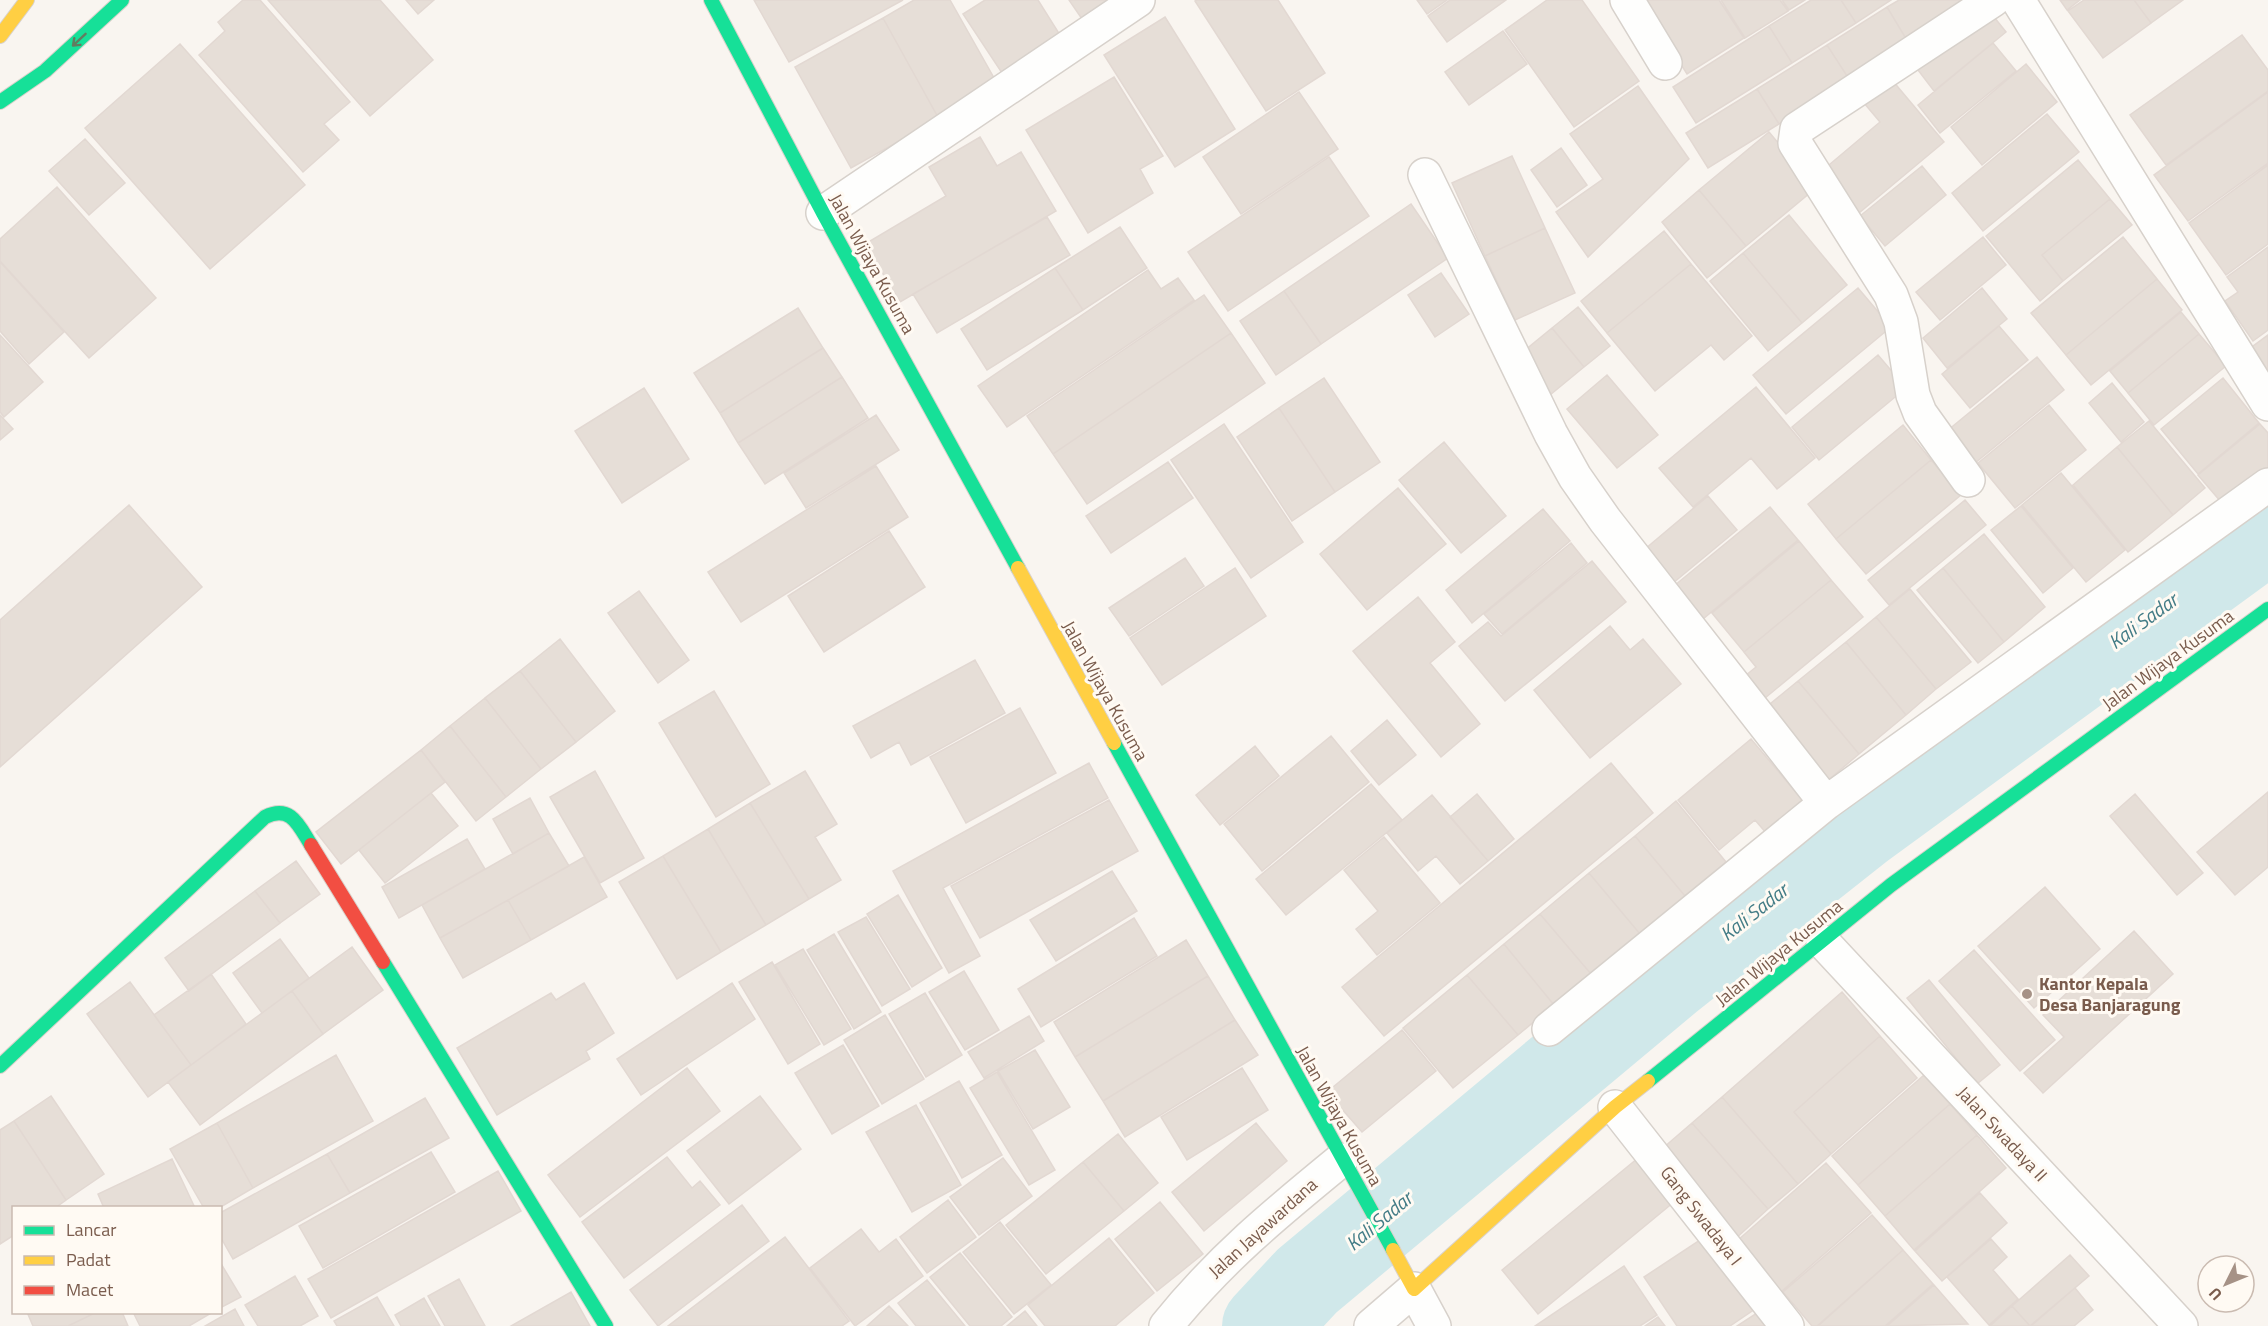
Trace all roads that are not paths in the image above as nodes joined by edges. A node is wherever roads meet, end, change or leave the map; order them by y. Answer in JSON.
{"nodes":[{"id":1,"x":27,"y":0,"type":"edge"},
{"id":2,"x":122,"y":0,"type":"edge"},
{"id":3,"x":711,"y":0,"type":"edge"},
{"id":4,"x":1138,"y":0,"type":"edge"},
{"id":5,"x":1627,"y":0,"type":"edge"},
{"id":6,"x":1993,"y":0,"type":"edge"},
{"id":7,"x":2018,"y":0,"type":"edge"},
{"id":8,"x":0,"y":36,"type":"edge"},
{"id":9,"x":1665,"y":63,"type":"dead end"},
{"id":10,"x":0,"y":102,"type":"edge"},
{"id":11,"x":1425,"y":175,"type":"dead end"},
{"id":12,"x":823,"y":213,"type":"junction"},
{"id":13,"x":2268,"y":404,"type":"edge"},
{"id":14,"x":1968,"y":480,"type":"dead end"},
{"id":15,"x":2268,"y":485,"type":"edge"},
{"id":16,"x":2268,"y":609,"type":"edge"},
{"id":17,"x":1827,"y":803,"type":"junction"},
{"id":18,"x":1823,"y":942,"type":"junction"},
{"id":19,"x":1549,"y":1029,"type":"dead end"},
{"id":20,"x":0,"y":1066,"type":"edge"},
{"id":21,"x":1616,"y":1107,"type":"junction"},
{"id":22,"x":1341,"y":1160,"type":"junction"},
{"id":23,"x":1409,"y":1280,"type":"junction"},
{"id":24,"x":606,"y":1326,"type":"edge"},
{"id":25,"x":1166,"y":1326,"type":"edge"},
{"id":26,"x":1371,"y":1326,"type":"edge"},
{"id":27,"x":1434,"y":1326,"type":"edge"},
{"id":28,"x":1787,"y":1326,"type":"edge"},
{"id":29,"x":2181,"y":1326,"type":"edge"}],
"edges":[{"from":1,"to":8,"type":"street"},
{"from":2,"to":10,"type":"street","one_way":true},
{"from":3,"to":12,"type":"street","name":"Jalan Wijaya Kusuma"},
{"from":4,"to":12,"type":"street"},
{"from":5,"to":9,"type":"street"},
{"from":6,"to":14,"type":"street"},
{"from":7,"to":13,"type":"street"},
{"from":11,"to":17,"type":"street"},
{"from":12,"to":22,"type":"street","name":"Jalan Wijaya Kusuma"},
{"from":15,"to":17,"type":"street"},
{"from":16,"to":18,"type":"street","name":"Jalan Wijaya Kusuma"},
{"from":17,"to":19,"type":"street"},
{"from":18,"to":21,"type":"street","name":"Jalan Wijaya Kusuma"},
{"from":18,"to":29,"type":"street","name":"Jalan Swadaya II"},
{"from":20,"to":24,"type":"street"},
{"from":21,"to":23,"type":"street","name":"Jalan Wijaya Kusuma"},
{"from":21,"to":28,"type":"street","name":"Gang Swadaya I"},
{"from":22,"to":23,"type":"street","name":"Jalan Wijaya Kusuma"},
{"from":22,"to":25,"type":"street","name":"Jalan Jayawardana"},
{"from":23,"to":26,"type":"street"},
{"from":23,"to":27,"type":"street"}]}
